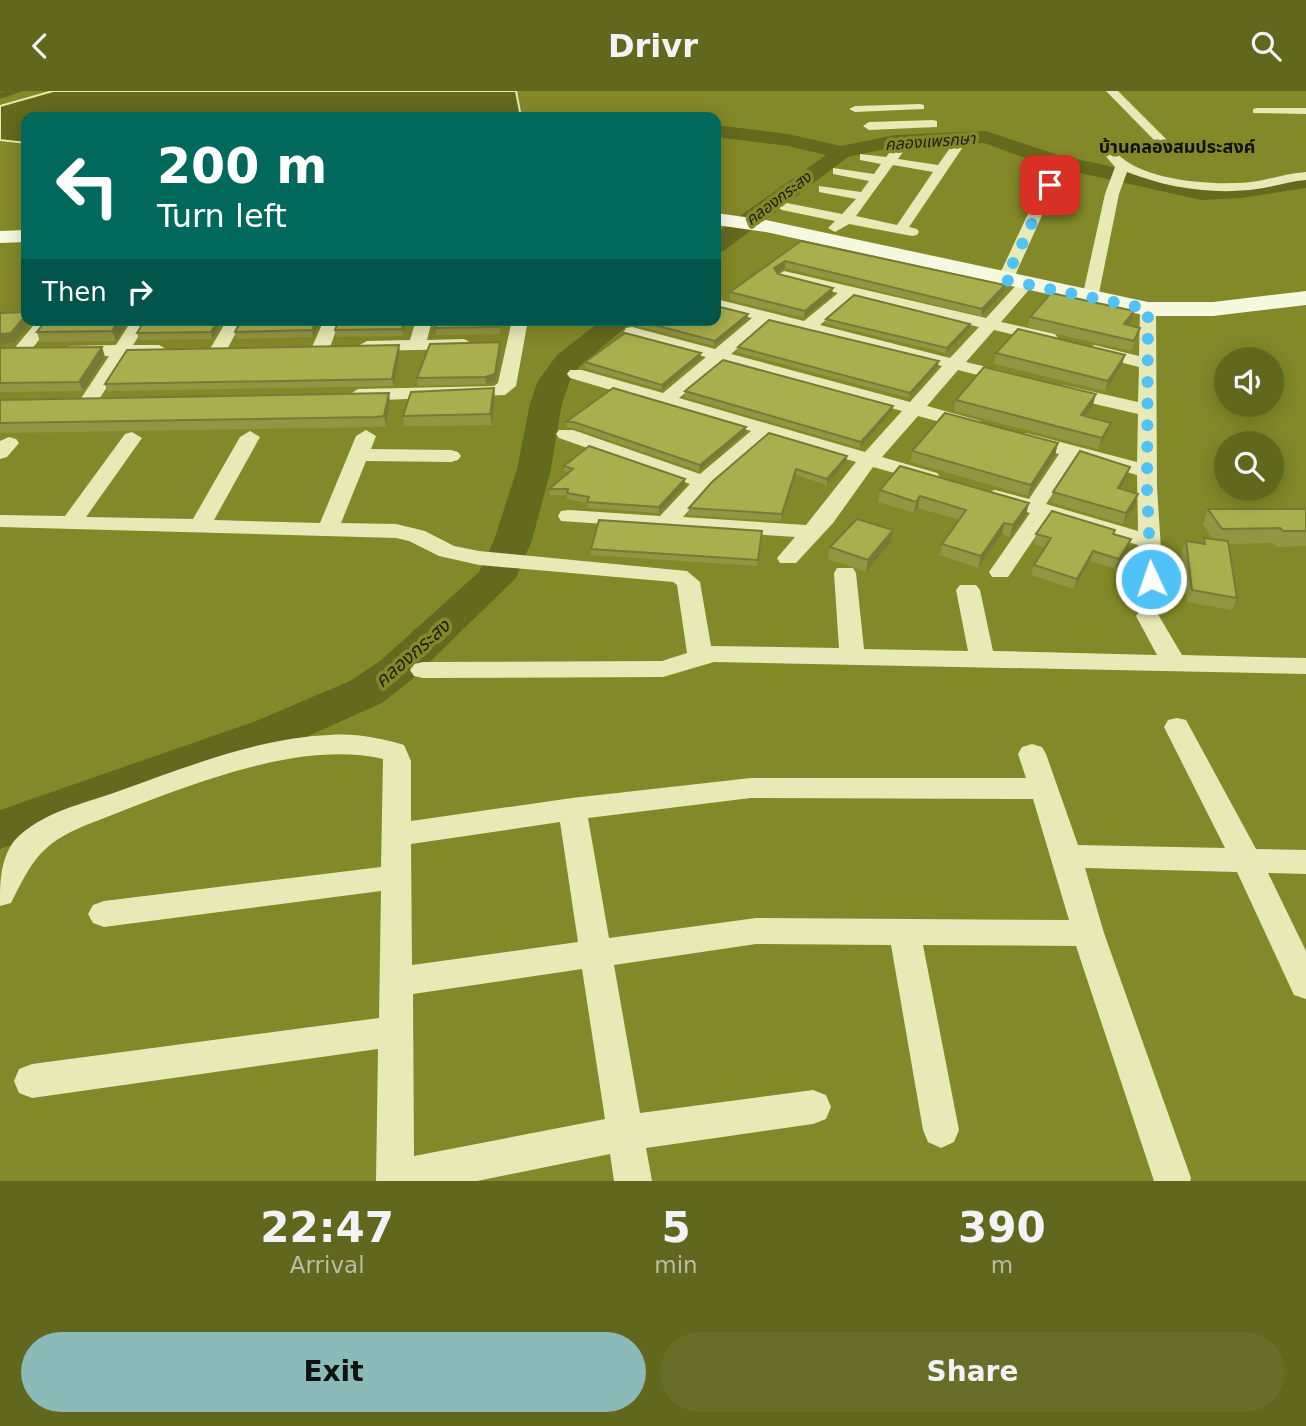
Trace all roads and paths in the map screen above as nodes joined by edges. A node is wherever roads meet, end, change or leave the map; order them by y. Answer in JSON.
{"nodes":[{"id":1,"x":1112,"y":91,"type":"edge"},
{"id":2,"x":909,"y":92,"type":"edge"},
{"id":3,"x":920,"y":107,"type":"junction"},
{"id":4,"x":855,"y":109,"type":"dead end"},
{"id":5,"x":1257,"y":111,"type":"dead end"},
{"id":6,"x":1306,"y":111,"type":"edge"},
{"id":7,"x":869,"y":126,"type":"dead end"},
{"id":8,"x":961,"y":141,"type":"dead end"},
{"id":9,"x":902,"y":145,"type":"dead end"},
{"id":10,"x":864,"y":157,"type":"dead end"},
{"id":11,"x":887,"y":161,"type":"junction"},
{"id":12,"x":939,"y":169,"type":"junction"},
{"id":13,"x":1119,"y":169,"type":"junction"},
{"id":14,"x":838,"y":171,"type":"dead end"},
{"id":15,"x":1055,"y":171,"type":"dead end"},
{"id":16,"x":1306,"y":176,"type":"edge"},
{"id":17,"x":876,"y":178,"type":"junction"},
{"id":18,"x":824,"y":189,"type":"dead end"},
{"id":19,"x":862,"y":196,"type":"junction"},
{"id":20,"x":782,"y":206,"type":"dead end"},
{"id":21,"x":846,"y":219,"type":"junction"},
{"id":22,"x":724,"y":220,"type":"edge"},
{"id":23,"x":21,"y":236,"type":"edge"},
{"id":24,"x":0,"y":237,"type":"edge"},
{"id":25,"x":820,"y":238,"type":"junction"},
{"id":26,"x":784,"y":276,"type":"edge"},
{"id":27,"x":1016,"y":282,"type":"junction"},
{"id":28,"x":851,"y":291,"type":"junction"},
{"id":29,"x":1090,"y":298,"type":"junction"},
{"id":30,"x":1306,"y":298,"type":"edge"},
{"id":31,"x":721,"y":305,"type":"edge"},
{"id":32,"x":1148,"y":309,"type":"junction"},
{"id":33,"x":764,"y":317,"type":"junction"},
{"id":34,"x":991,"y":324,"type":"junction"},
{"id":35,"x":42,"y":326,"type":"edge"},
{"id":36,"x":137,"y":326,"type":"edge"},
{"id":37,"x":230,"y":326,"type":"edge"},
{"id":38,"x":331,"y":326,"type":"edge"},
{"id":39,"x":422,"y":326,"type":"edge"},
{"id":40,"x":519,"y":326,"type":"edge"},
{"id":41,"x":806,"y":328,"type":"junction"},
{"id":42,"x":632,"y":332,"type":"edge"},
{"id":43,"x":517,"y":342,"type":"junction"},
{"id":44,"x":417,"y":345,"type":"junction"},
{"id":45,"x":245,"y":348,"type":"edge"},
{"id":46,"x":123,"y":350,"type":"junction"},
{"id":47,"x":171,"y":350,"type":"edge"},
{"id":48,"x":0,"y":351,"type":"edge"},
{"id":49,"x":21,"y":351,"type":"junction"},
{"id":50,"x":719,"y":356,"type":"junction"},
{"id":51,"x":1148,"y":364,"type":"junction"},
{"id":52,"x":954,"y":365,"type":"junction"},
{"id":53,"x":576,"y":374,"type":"dead end"},
{"id":54,"x":338,"y":395,"type":"edge"},
{"id":55,"x":113,"y":399,"type":"edge"},
{"id":56,"x":666,"y":400,"type":"junction"},
{"id":57,"x":914,"y":409,"type":"junction"},
{"id":58,"x":1147,"y":410,"type":"junction"},
{"id":59,"x":765,"y":429,"type":"junction"},
{"id":60,"x":566,"y":434,"type":"dead end"},
{"id":61,"x":366,"y":436,"type":"dead end"},
{"id":62,"x":132,"y":437,"type":"dead end"},
{"id":63,"x":250,"y":437,"type":"dead end"},
{"id":64,"x":1071,"y":451,"type":"junction"},
{"id":65,"x":359,"y":456,"type":"junction"},
{"id":66,"x":451,"y":456,"type":"dead end"},
{"id":67,"x":869,"y":459,"type":"junction"},
{"id":68,"x":1147,"y":471,"type":"junction"},
{"id":69,"x":703,"y":482,"type":"junction"},
{"id":70,"x":956,"y":485,"type":"edge"},
{"id":71,"x":982,"y":492,"type":"edge"},
{"id":72,"x":1039,"y":509,"type":"junction"},
{"id":73,"x":569,"y":516,"type":"dead end"},
{"id":74,"x":668,"y":520,"type":"junction"},
{"id":75,"x":0,"y":521,"type":"edge"},
{"id":76,"x":71,"y":523,"type":"junction"},
{"id":77,"x":199,"y":527,"type":"junction"},
{"id":78,"x":328,"y":529,"type":"junction"},
{"id":79,"x":812,"y":532,"type":"junction"},
{"id":80,"x":1149,"y":541,"type":"junction"},
{"id":81,"x":788,"y":558,"type":"dead end"},
{"id":82,"x":1000,"y":572,"type":"dead end"},
{"id":83,"x":845,"y":573,"type":"dead end"},
{"id":84,"x":1151,"y":579,"type":"dead end"},
{"id":85,"x":968,"y":590,"type":"dead end"},
{"id":86,"x":1148,"y":616,"type":"dead end"},
{"id":87,"x":701,"y":656,"type":"junction"},
{"id":88,"x":852,"y":656,"type":"junction"},
{"id":89,"x":982,"y":660,"type":"junction"},
{"id":90,"x":1174,"y":663,"type":"junction"},
{"id":91,"x":1306,"y":666,"type":"edge"},
{"id":92,"x":423,"y":670,"type":"dead end"},
{"id":93,"x":1177,"y":727,"type":"dead end"},
{"id":94,"x":1032,"y":754,"type":"dead end"},
{"id":95,"x":1044,"y":789,"type":"junction"},
{"id":96,"x":572,"y":809,"type":"junction"},
{"id":97,"x":396,"y":835,"type":"junction"},
{"id":98,"x":1067,"y":856,"type":"junction"},
{"id":99,"x":1247,"y":861,"type":"junction"},
{"id":100,"x":1306,"y":862,"type":"edge"},
{"id":101,"x":395,"y":877,"type":"junction"},
{"id":102,"x":0,"y":894,"type":"edge"},
{"id":103,"x":104,"y":914,"type":"dead end"},
{"id":104,"x":904,"y":931,"type":"junction"},
{"id":105,"x":1088,"y":933,"type":"junction"},
{"id":106,"x":597,"y":953,"type":"junction"},
{"id":107,"x":396,"y":982,"type":"junction"},
{"id":108,"x":1306,"y":985,"type":"edge"},
{"id":109,"x":397,"y":1031,"type":"junction"},
{"id":110,"x":32,"y":1081,"type":"dead end"},
{"id":111,"x":813,"y":1107,"type":"dead end"},
{"id":112,"x":940,"y":1130,"type":"dead end"},
{"id":113,"x":625,"y":1133,"type":"junction"},
{"id":114,"x":1172,"y":1178,"type":"dead end"},
{"id":115,"x":395,"y":1180,"type":"edge"},
{"id":116,"x":633,"y":1181,"type":"edge"}],
"edges":[{"from":1,"to":13,"type":"street"},
{"from":2,"to":3,"type":"street"},
{"from":3,"to":4,"type":"street"},
{"from":3,"to":7,"type":"street"},
{"from":5,"to":6,"type":"street"},
{"from":8,"to":12,"type":"street"},
{"from":9,"to":11,"type":"street"},
{"from":10,"to":11,"type":"street"},
{"from":11,"to":12,"type":"street"},
{"from":11,"to":17,"type":"street"},
{"from":12,"to":21,"type":"street"},
{"from":13,"to":16,"type":"street"},
{"from":13,"to":29,"type":"street"},
{"from":14,"to":17,"type":"street"},
{"from":15,"to":27,"type":"street"},
{"from":17,"to":19,"type":"street"},
{"from":18,"to":19,"type":"street"},
{"from":19,"to":21,"type":"street"},
{"from":20,"to":21,"type":"street"},
{"from":21,"to":25,"type":"street"},
{"from":22,"to":25,"type":"street"},
{"from":23,"to":24,"type":"street"},
{"from":25,"to":27,"type":"street"},
{"from":26,"to":28,"type":"street"},
{"from":27,"to":29,"type":"street"},
{"from":27,"to":34,"type":"street"},
{"from":28,"to":34,"type":"street"},
{"from":28,"to":41,"type":"street"},
{"from":29,"to":32,"type":"street"},
{"from":30,"to":32,"type":"street"},
{"from":31,"to":33,"type":"street"},
{"from":32,"to":51,"type":"street"},
{"from":33,"to":41,"type":"street"},
{"from":33,"to":50,"type":"street"},
{"from":34,"to":51,"type":"street"},
{"from":34,"to":52,"type":"street"},
{"from":35,"to":49,"type":"street"},
{"from":36,"to":46,"type":"street"},
{"from":37,"to":45,"type":"street"},
{"from":38,"to":44,"type":"street"},
{"from":39,"to":44,"type":"street"},
{"from":40,"to":43,"type":"street"},
{"from":41,"to":52,"type":"street"},
{"from":42,"to":50,"type":"street"},
{"from":43,"to":44,"type":"street"},
{"from":43,"to":54,"type":"street"},
{"from":46,"to":47,"type":"street"},
{"from":46,"to":49,"type":"street"},
{"from":46,"to":55,"type":"street"},
{"from":48,"to":49,"type":"street"},
{"from":50,"to":56,"type":"street"},
{"from":50,"to":57,"type":"street"},
{"from":51,"to":58,"type":"street"},
{"from":52,"to":57,"type":"street"},
{"from":52,"to":58,"type":"street"},
{"from":53,"to":56,"type":"street"},
{"from":56,"to":59,"type":"street"},
{"from":57,"to":64,"type":"street"},
{"from":57,"to":67,"type":"street"},
{"from":58,"to":68,"type":"street"},
{"from":59,"to":67,"type":"street"},
{"from":59,"to":69,"type":"street"},
{"from":60,"to":69,"type":"street"},
{"from":61,"to":65,"type":"street"},
{"from":62,"to":76,"type":"street"},
{"from":63,"to":77,"type":"street"},
{"from":64,"to":68,"type":"street"},
{"from":64,"to":72,"type":"street"},
{"from":65,"to":66,"type":"street"},
{"from":65,"to":78,"type":"street"},
{"from":67,"to":70,"type":"street"},
{"from":67,"to":79,"type":"street"},
{"from":68,"to":80,"type":"street"},
{"from":69,"to":74,"type":"street"},
{"from":71,"to":72,"type":"street"},
{"from":72,"to":80,"type":"street"},
{"from":72,"to":82,"type":"street"},
{"from":73,"to":74,"type":"street"},
{"from":74,"to":79,"type":"street"},
{"from":75,"to":76,"type":"street"},
{"from":76,"to":77,"type":"street"},
{"from":77,"to":78,"type":"street"},
{"from":78,"to":87,"type":"street"},
{"from":79,"to":81,"type":"street"},
{"from":80,"to":84,"type":"street"},
{"from":83,"to":88,"type":"street"},
{"from":85,"to":89,"type":"street"},
{"from":86,"to":90,"type":"street"},
{"from":87,"to":88,"type":"street"},
{"from":87,"to":92,"type":"street"},
{"from":88,"to":89,"type":"street"},
{"from":89,"to":90,"type":"street"},
{"from":90,"to":91,"type":"street"},
{"from":93,"to":99,"type":"street"},
{"from":94,"to":95,"type":"street"},
{"from":95,"to":96,"type":"street"},
{"from":95,"to":98,"type":"street"},
{"from":96,"to":97,"type":"street"},
{"from":96,"to":106,"type":"street"},
{"from":97,"to":101,"type":"street"},
{"from":97,"to":102,"type":"street"},
{"from":98,"to":99,"type":"street"},
{"from":98,"to":105,"type":"street"},
{"from":99,"to":100,"type":"street"},
{"from":99,"to":108,"type":"street"},
{"from":101,"to":103,"type":"street"},
{"from":101,"to":107,"type":"street"},
{"from":104,"to":105,"type":"street"},
{"from":104,"to":106,"type":"street"},
{"from":104,"to":112,"type":"street"},
{"from":105,"to":114,"type":"street"},
{"from":106,"to":107,"type":"street"},
{"from":106,"to":113,"type":"street"},
{"from":107,"to":109,"type":"street"},
{"from":109,"to":110,"type":"street"},
{"from":109,"to":115,"type":"street"},
{"from":111,"to":113,"type":"street"},
{"from":113,"to":115,"type":"street"},
{"from":113,"to":116,"type":"street"}]}
